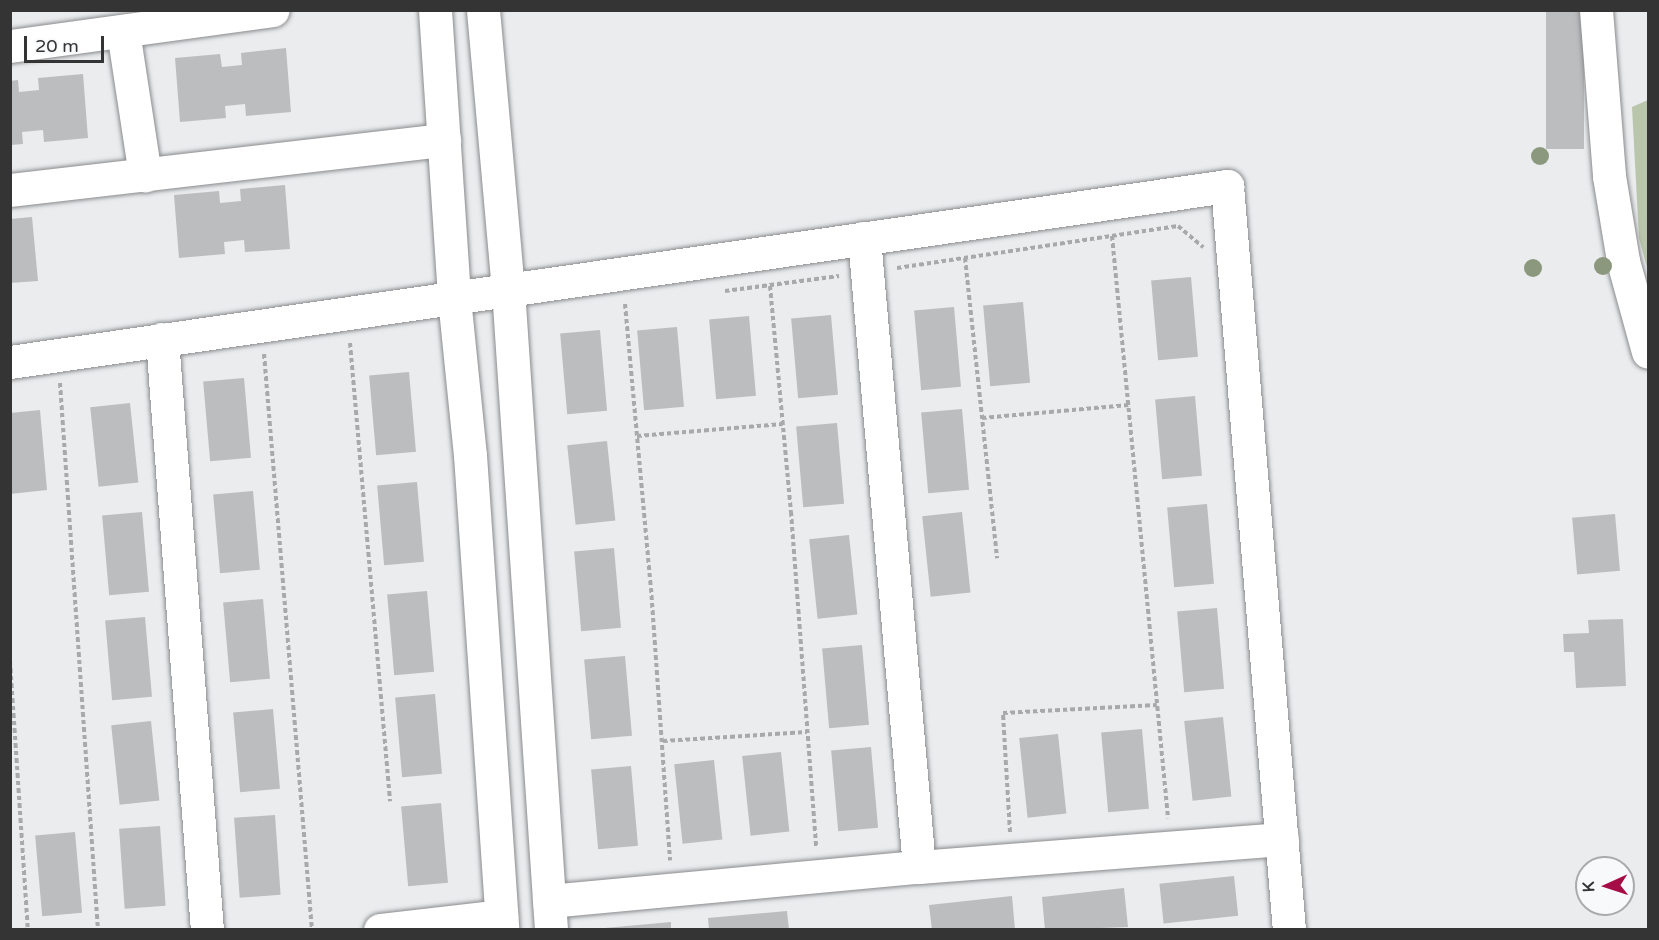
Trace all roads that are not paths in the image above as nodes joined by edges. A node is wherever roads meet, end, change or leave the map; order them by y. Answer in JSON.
{"nodes":[{"id":1,"x":273,"y":10,"type":"edge"},
{"id":2,"x":435,"y":10,"type":"edge"},
{"id":3,"x":483,"y":10,"type":"edge"},
{"id":4,"x":1596,"y":10,"type":"edge"},
{"id":5,"x":123,"y":31,"type":"junction"},
{"id":6,"x":10,"y":46,"type":"edge"},
{"id":7,"x":444,"y":140,"type":"junction"},
{"id":8,"x":145,"y":175,"type":"junction"},
{"id":9,"x":10,"y":190,"type":"edge"},
{"id":10,"x":864,"y":238,"type":"junction"},
{"id":11,"x":508,"y":289,"type":"junction"},
{"id":12,"x":454,"y":298,"type":"junction"},
{"id":13,"x":162,"y":339,"type":"junction"},
{"id":14,"x":1648,"y":352,"type":"edge"},
{"id":15,"x":10,"y":362,"type":"edge"},
{"id":16,"x":1282,"y":839,"type":"junction"},
{"id":17,"x":919,"y":867,"type":"junction"},
{"id":18,"x":550,"y":915,"type":"edge"},
{"id":19,"x":501,"y":923,"type":"edge"},
{"id":20,"x":207,"y":930,"type":"edge"},
{"id":21,"x":380,"y":930,"type":"edge"},
{"id":22,"x":1289,"y":930,"type":"edge"}],
"edges":[{"from":1,"to":5,"type":"street"},
{"from":2,"to":7,"type":"street"},
{"from":3,"to":11,"type":"street"},
{"from":4,"to":14,"type":"street"},
{"from":5,"to":6,"type":"street"},
{"from":5,"to":8,"type":"street"},
{"from":7,"to":8,"type":"street"},
{"from":7,"to":12,"type":"street"},
{"from":8,"to":9,"type":"street"},
{"from":10,"to":11,"type":"street"},
{"from":10,"to":16,"type":"street"},
{"from":10,"to":17,"type":"street"},
{"from":11,"to":12,"type":"street"},
{"from":11,"to":18,"type":"street"},
{"from":12,"to":13,"type":"street"},
{"from":12,"to":19,"type":"street"},
{"from":13,"to":15,"type":"street"},
{"from":13,"to":20,"type":"street"},
{"from":16,"to":17,"type":"street"},
{"from":16,"to":22,"type":"street"},
{"from":17,"to":18,"type":"street"},
{"from":19,"to":21,"type":"street"}]}
